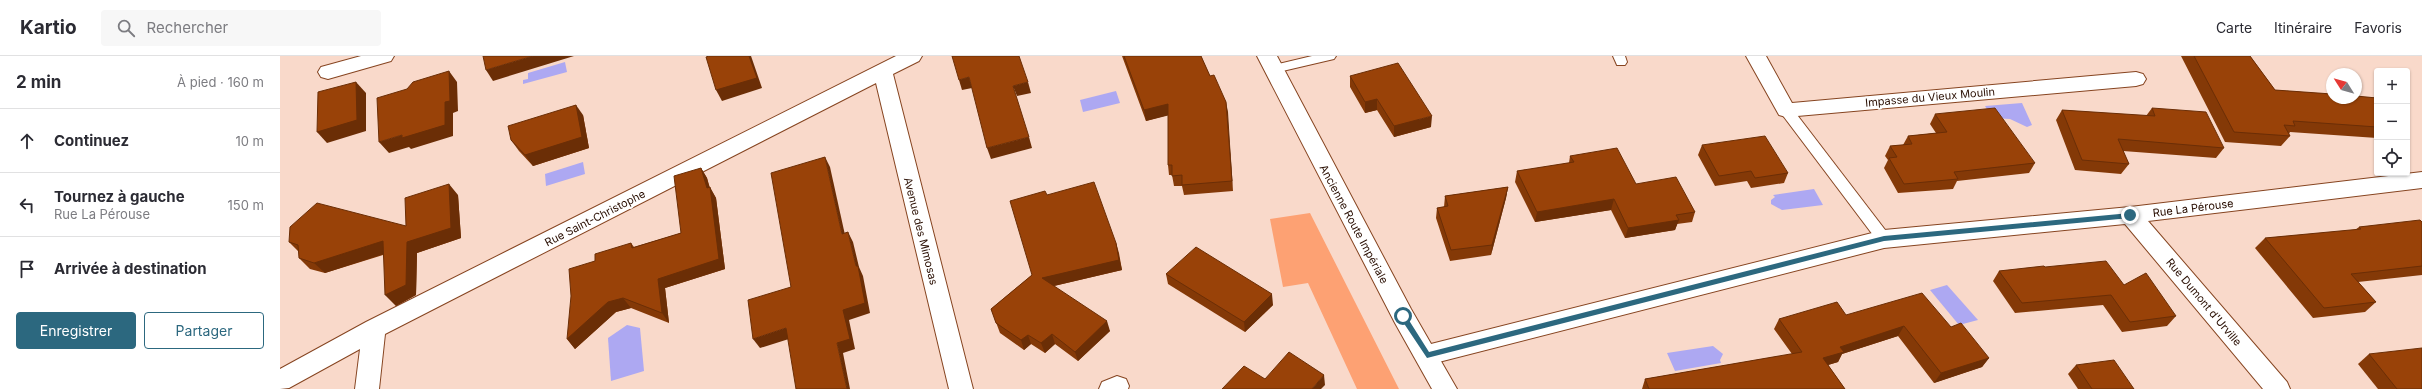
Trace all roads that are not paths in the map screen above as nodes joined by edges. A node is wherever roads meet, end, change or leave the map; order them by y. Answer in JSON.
{"nodes":[{"id":1,"x":384,"y":56,"type":"edge"},
{"id":2,"x":912,"y":56,"type":"edge"},
{"id":3,"x":1330,"y":56,"type":"edge"},
{"id":4,"x":1756,"y":56,"type":"edge"},
{"id":5,"x":1270,"y":62,"type":"edge"},
{"id":6,"x":328,"y":72,"type":"dead end"},
{"id":7,"x":883,"y":73,"type":"junction"},
{"id":8,"x":2136,"y":79,"type":"dead end"},
{"id":9,"x":1786,"y":110,"type":"junction"},
{"id":10,"x":2422,"y":180,"type":"edge"},
{"id":11,"x":2130,"y":215,"type":"junction"},
{"id":12,"x":1884,"y":239,"type":"junction"},
{"id":13,"x":374,"y":329,"type":"junction"},
{"id":14,"x":1427,"y":355,"type":"junction"},
{"id":15,"x":280,"y":382,"type":"edge"},
{"id":16,"x":367,"y":389,"type":"edge"},
{"id":17,"x":961,"y":389,"type":"edge"},
{"id":18,"x":1445,"y":389,"type":"edge"},
{"id":19,"x":2278,"y":389,"type":"edge"}],
"edges":[{"from":1,"to":6,"type":"street"},
{"from":2,"to":7,"type":"street","name":"Rue Saint-Christophe"},
{"from":3,"to":5,"type":"lane"},
{"from":4,"to":9,"type":"street"},
{"from":5,"to":14,"type":"street","name":"Ancienne Route Impériale"},
{"from":7,"to":13,"type":"street","name":"Rue Saint-Christophe"},
{"from":7,"to":17,"type":"street","name":"Avenue des Mimosas"},
{"from":8,"to":9,"type":"street","name":"Impasse du Vieux Moulin"},
{"from":9,"to":12,"type":"lane"},
{"from":10,"to":11,"type":"street","name":"Rue La Pérouse"},
{"from":11,"to":12,"type":"street","name":"Rue La Pérouse"},
{"from":11,"to":19,"type":"street","name":"Rue Dumont d'Urville"},
{"from":12,"to":14,"type":"street","name":"Rue La Pérouse"},
{"from":13,"to":15,"type":"street","name":"Rue Saint-Christophe"},
{"from":13,"to":16,"type":"street"},
{"from":14,"to":18,"type":"street","name":"Ancienne Route Impériale"}]}
